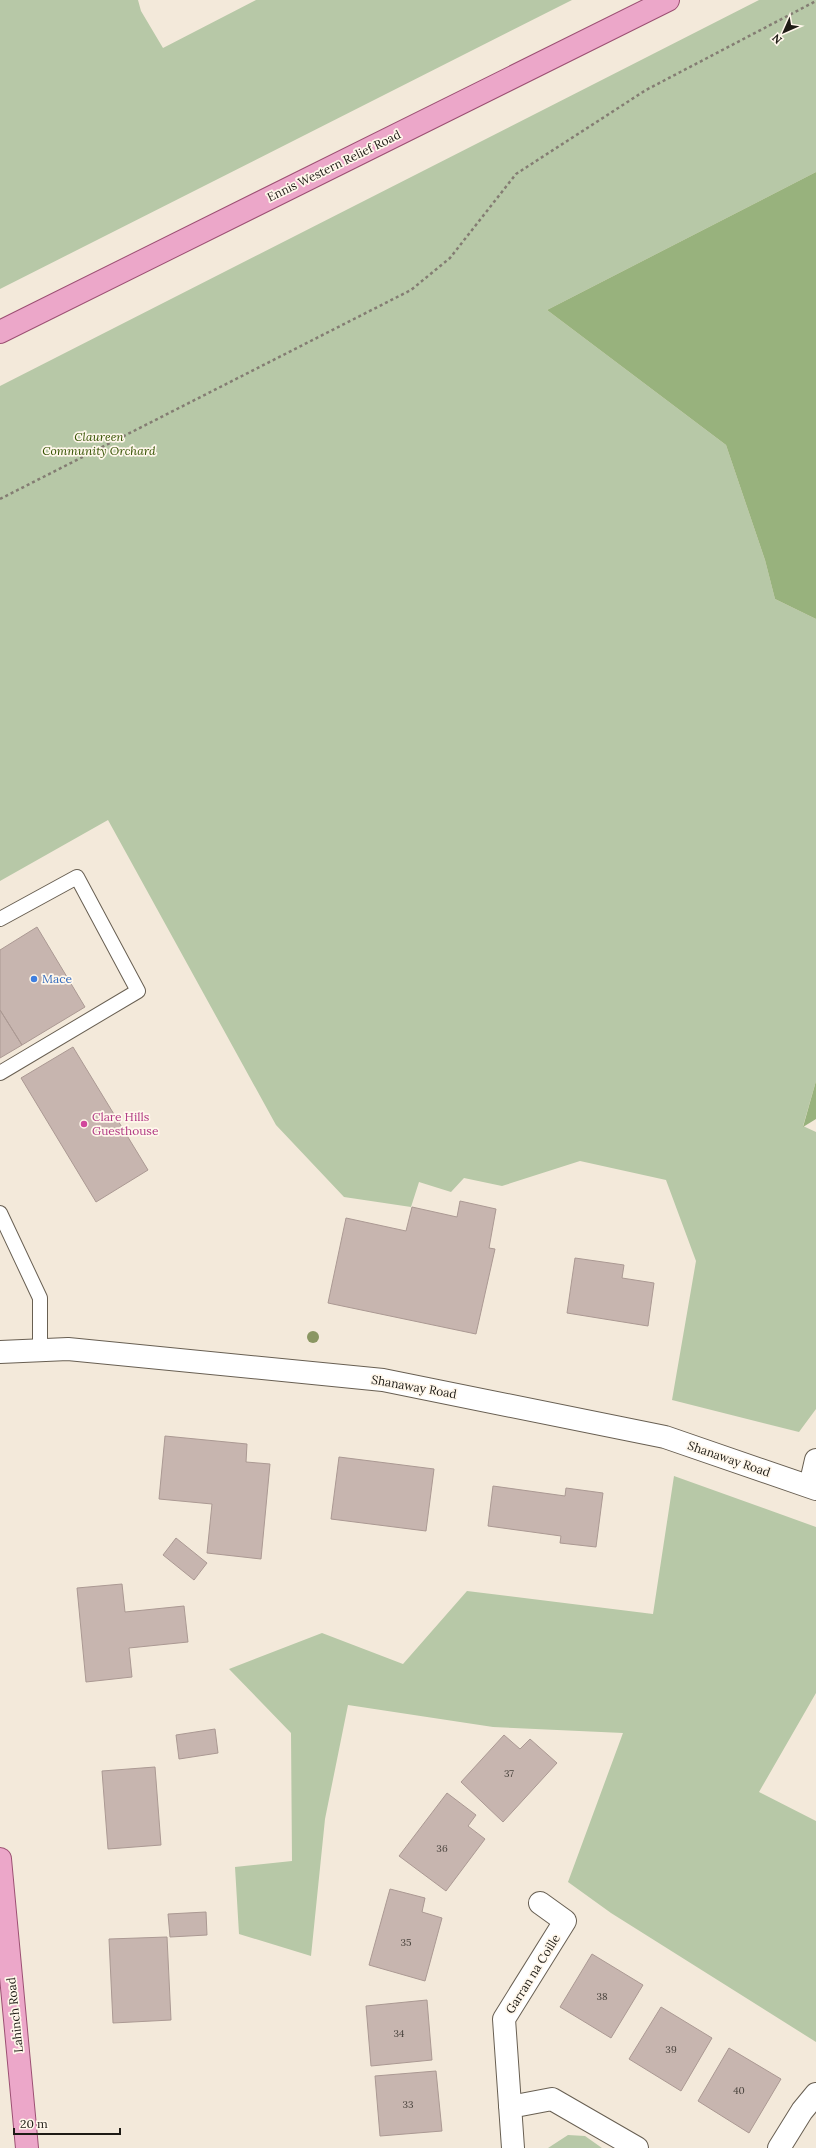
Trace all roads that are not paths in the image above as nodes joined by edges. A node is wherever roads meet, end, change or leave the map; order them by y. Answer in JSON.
{"nodes":[{"id":1,"x":668,"y":0,"type":"edge"},
{"id":2,"x":0,"y":332,"type":"edge"},
{"id":3,"x":0,"y":919,"type":"edge"},
{"id":4,"x":0,"y":1073,"type":"edge"},
{"id":5,"x":0,"y":1213,"type":"edge"},
{"id":6,"x":40,"y":1350,"type":"junction"},
{"id":7,"x":0,"y":1352,"type":"edge"},
{"id":8,"x":816,"y":1460,"type":"edge"},
{"id":9,"x":813,"y":1488,"type":"edge"},
{"id":10,"x":0,"y":1859,"type":"edge"},
{"id":11,"x":540,"y":1903,"type":"dead end"},
{"id":12,"x":816,"y":2094,"type":"edge"},
{"id":13,"x":510,"y":2107,"type":"junction"},
{"id":14,"x":27,"y":2148,"type":"edge"},
{"id":15,"x":513,"y":2148,"type":"edge"},
{"id":16,"x":637,"y":2148,"type":"edge"},
{"id":17,"x":780,"y":2148,"type":"edge"}],
"edges":[{"from":1,"to":2,"type":"main road","name":"Ennis Western Relief Road"},
{"from":3,"to":4,"type":"lane"},
{"from":5,"to":6,"type":"lane"},
{"from":6,"to":7,"type":"street","name":"Shanaway Road"},
{"from":6,"to":9,"type":"street","name":"Shanaway Road"},
{"from":8,"to":9,"type":"street"},
{"from":10,"to":14,"type":"main road","name":"Lahinch Road"},
{"from":11,"to":13,"type":"street","name":"Garran na Coille"},
{"from":12,"to":17,"type":"street"},
{"from":13,"to":15,"type":"street","name":"Garran na Coille"},
{"from":13,"to":16,"type":"street"}]}
